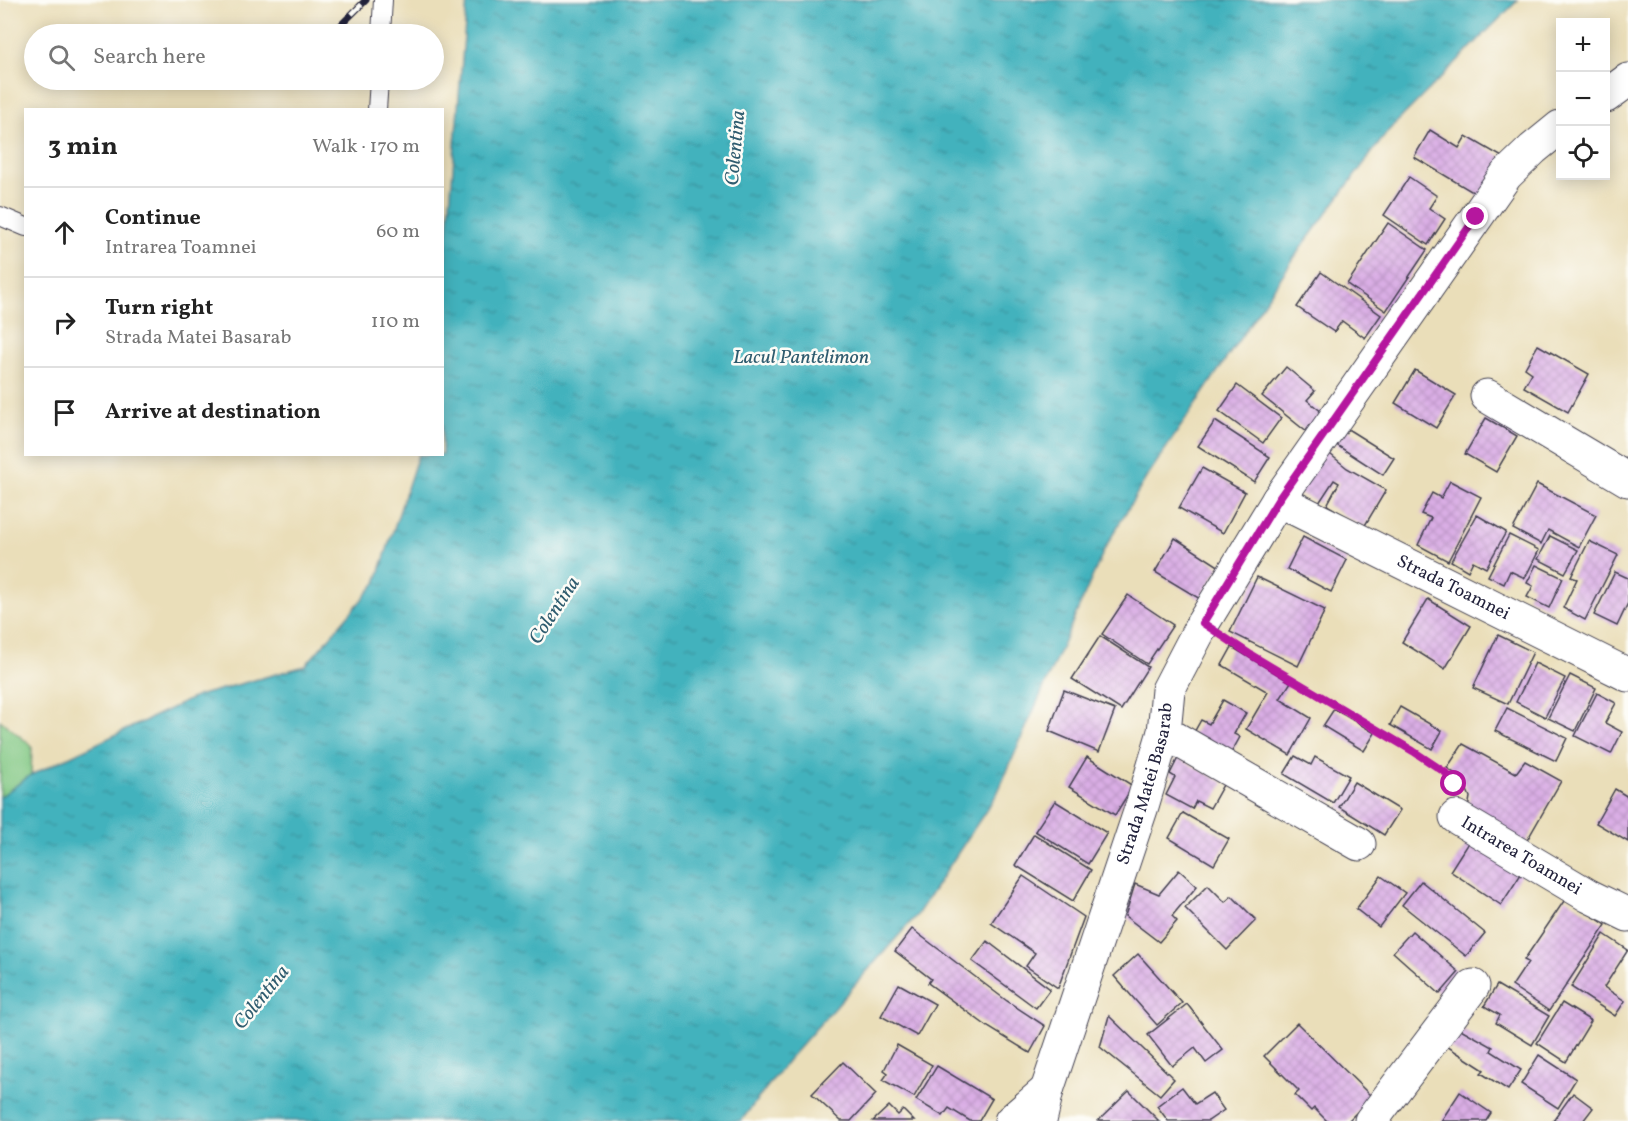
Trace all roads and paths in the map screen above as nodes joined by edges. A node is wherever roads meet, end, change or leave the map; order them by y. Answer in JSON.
{"nodes":[{"id":1,"x":383,"y":0,"type":"edge"},
{"id":2,"x":382,"y":24,"type":"edge"},
{"id":3,"x":1628,"y":80,"type":"edge"},
{"id":4,"x":378,"y":90,"type":"edge"},
{"id":5,"x":1610,"y":93,"type":"edge"},
{"id":6,"x":377,"y":108,"type":"edge"},
{"id":7,"x":1556,"y":130,"type":"edge"},
{"id":8,"x":0,"y":216,"type":"edge"},
{"id":9,"x":24,"y":226,"type":"edge"},
{"id":10,"x":1487,"y":396,"type":"dead end"},
{"id":11,"x":1628,"y":480,"type":"edge"},
{"id":12,"x":1278,"y":500,"type":"junction"},
{"id":13,"x":1203,"y":623,"type":"junction"},
{"id":14,"x":1628,"y":675,"type":"edge"},
{"id":15,"x":1164,"y":732,"type":"junction"},
{"id":16,"x":1456,"y":818,"type":"joint"},
{"id":17,"x":1359,"y":844,"type":"dead end"},
{"id":18,"x":1628,"y":915,"type":"edge"},
{"id":19,"x":1473,"y":986,"type":"dead end"},
{"id":20,"x":1047,"y":1090,"type":"junction"},
{"id":21,"x":1011,"y":1121,"type":"edge"},
{"id":22,"x":1040,"y":1121,"type":"edge"},
{"id":23,"x":1371,"y":1121,"type":"edge"}],
"edges":[{"from":1,"to":2,"type":"lane"},
{"from":3,"to":5,"type":"street"},
{"from":4,"to":6,"type":"lane"},
{"from":7,"to":12,"type":"street","name":"Strada Matei Basarab"},
{"from":8,"to":9,"type":"lane"},
{"from":10,"to":11,"type":"street"},
{"from":12,"to":13,"type":"street","name":"Strada Matei Basarab"},
{"from":12,"to":14,"type":"street","name":"Strada Toamnei"},
{"from":13,"to":15,"type":"street","name":"Strada Matei Basarab"},
{"from":13,"to":16,"type":"path","name":"Intrarea Toamnei"},
{"from":15,"to":17,"type":"street"},
{"from":15,"to":20,"type":"street","name":"Strada Matei Basarab"},
{"from":16,"to":18,"type":"street","name":"Intrarea Toamnei"},
{"from":19,"to":23,"type":"street"},
{"from":20,"to":21,"type":"street"},
{"from":20,"to":22,"type":"street","name":"Strada Matei Basarab"}]}
